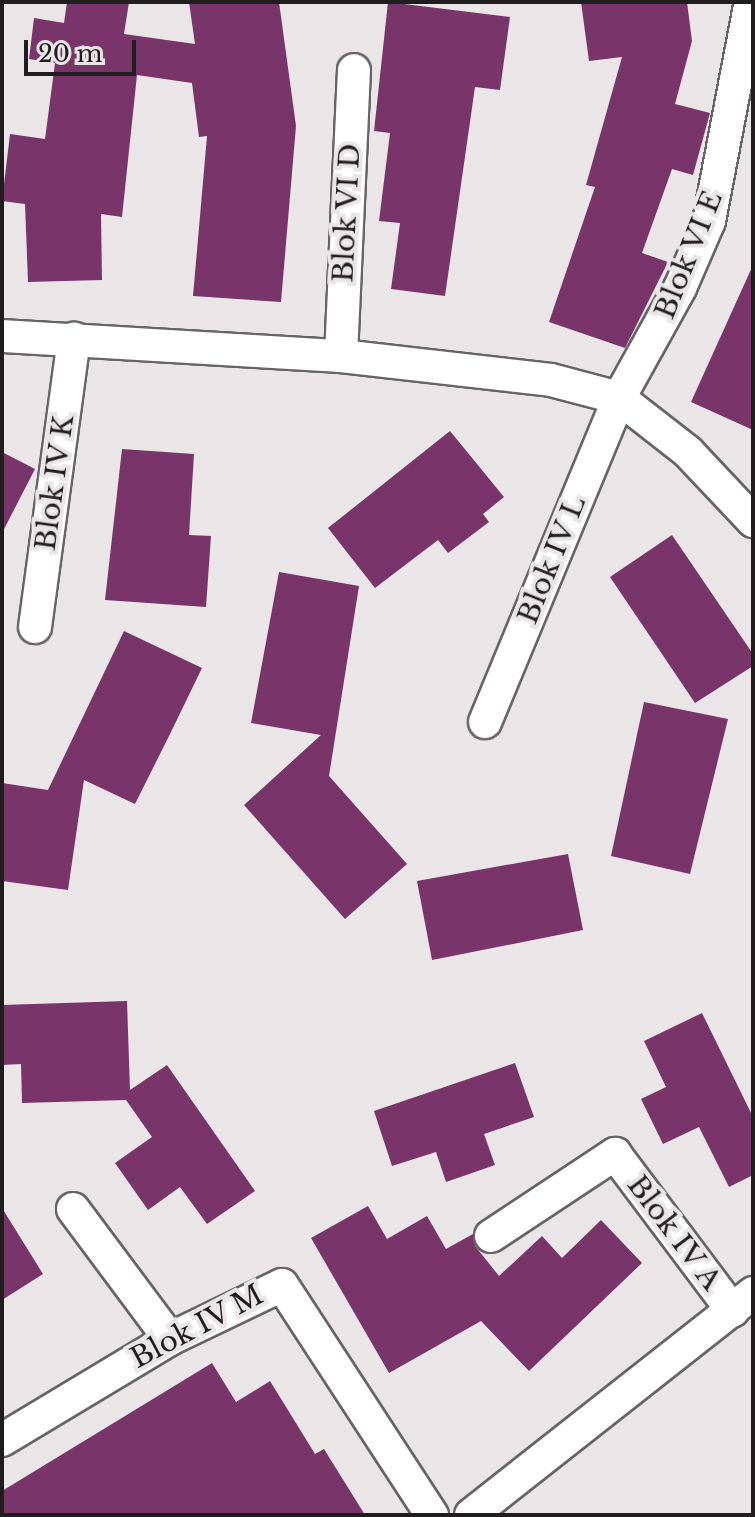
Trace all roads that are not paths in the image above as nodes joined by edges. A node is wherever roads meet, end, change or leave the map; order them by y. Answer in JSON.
{"nodes":[{"id":1,"x":750,"y":7,"type":"dead end"},
{"id":2,"x":354,"y":70,"type":"dead end"},
{"id":3,"x":2,"y":336,"type":"edge"},
{"id":4,"x":74,"y":339,"type":"junction"},
{"id":5,"x":341,"y":356,"type":"junction"},
{"id":6,"x":619,"y":398,"type":"junction"},
{"id":7,"x":753,"y":521,"type":"edge"},
{"id":8,"x":35,"y":627,"type":"dead end"},
{"id":9,"x":485,"y":722,"type":"dead end"},
{"id":10,"x":73,"y":1209,"type":"dead end"},
{"id":11,"x":491,"y":1236,"type":"dead end"},
{"id":12,"x":743,"y":1302,"type":"edge"},
{"id":13,"x":170,"y":1339,"type":"junction"},
{"id":14,"x":2,"y":1440,"type":"edge"},
{"id":15,"x":432,"y":1515,"type":"edge"},
{"id":16,"x":471,"y":1515,"type":"edge"}],
"edges":[{"from":1,"to":6,"type":"street","name":"Blok VI E"},
{"from":2,"to":5,"type":"street","name":"Blok VI D"},
{"from":3,"to":4,"type":"street"},
{"from":4,"to":5,"type":"street"},
{"from":4,"to":8,"type":"street","name":"Blok IV K"},
{"from":5,"to":6,"type":"street"},
{"from":6,"to":7,"type":"street"},
{"from":6,"to":9,"type":"street","name":"Blok IV L"},
{"from":10,"to":13,"type":"street"},
{"from":11,"to":12,"type":"street","name":"Blok IV A"},
{"from":12,"to":16,"type":"street"},
{"from":13,"to":14,"type":"street","name":"Blok IV M"},
{"from":13,"to":15,"type":"street","name":"Blok IV M"}]}
